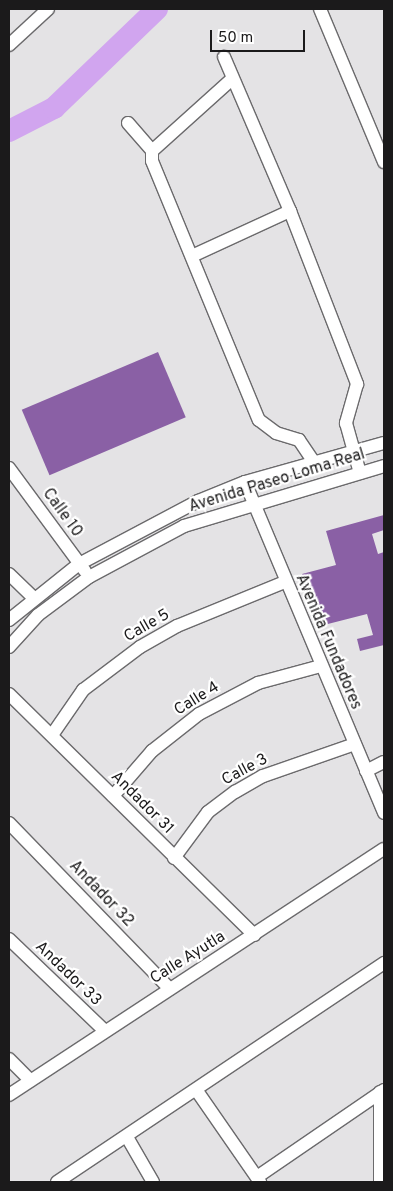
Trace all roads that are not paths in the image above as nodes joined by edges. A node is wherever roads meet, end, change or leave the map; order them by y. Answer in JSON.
{"nodes":[{"id":1,"x":48,"y":9,"type":"edge"},
{"id":2,"x":320,"y":9,"type":"edge"},
{"id":3,"x":9,"y":45,"type":"edge"},
{"id":4,"x":224,"y":57,"type":"dead end"},
{"id":5,"x":232,"y":79,"type":"junction"},
{"id":6,"x":128,"y":123,"type":"dead end"},
{"id":7,"x":152,"y":151,"type":"junction"},
{"id":8,"x":384,"y":162,"type":"edge"},
{"id":9,"x":290,"y":211,"type":"junction"},
{"id":10,"x":192,"y":256,"type":"junction"},
{"id":11,"x":384,"y":442,"type":"edge"},
{"id":12,"x":356,"y":450,"type":"junction"},
{"id":13,"x":314,"y":462,"type":"junction"},
{"id":14,"x":384,"y":466,"type":"edge"},
{"id":15,"x":9,"y":468,"type":"edge"},
{"id":16,"x":360,"y":473,"type":"junction"},
{"id":17,"x":245,"y":482,"type":"junction"},
{"id":18,"x":254,"y":505,"type":"junction"},
{"id":19,"x":114,"y":544,"type":"junction"},
{"id":20,"x":122,"y":557,"type":"junction"},
{"id":21,"x":79,"y":564,"type":"junction"},
{"id":22,"x":9,"y":574,"type":"edge"},
{"id":23,"x":89,"y":577,"type":"junction"},
{"id":24,"x":285,"y":582,"type":"junction"},
{"id":25,"x":34,"y":598,"type":"junction"},
{"id":26,"x":9,"y":620,"type":"edge"},
{"id":27,"x":9,"y":647,"type":"edge"},
{"id":28,"x":321,"y":666,"type":"junction"},
{"id":29,"x":9,"y":694,"type":"edge"},
{"id":30,"x":52,"y":735,"type":"junction"},
{"id":31,"x":355,"y":744,"type":"junction"},
{"id":32,"x":384,"y":762,"type":"edge"},
{"id":33,"x":366,"y":771,"type":"junction"},
{"id":34,"x":113,"y":796,"type":"junction"},
{"id":35,"x":384,"y":813,"type":"edge"},
{"id":36,"x":9,"y":823,"type":"edge"},
{"id":37,"x":384,"y":848,"type":"edge"},
{"id":38,"x":174,"y":858,"type":"junction"},
{"id":39,"x":254,"y":935,"type":"junction"},
{"id":40,"x":9,"y":939,"type":"edge"},
{"id":41,"x":384,"y":963,"type":"edge"},
{"id":42,"x":169,"y":988,"type":"junction"},
{"id":43,"x":105,"y":1031,"type":"junction"},
{"id":44,"x":9,"y":1059,"type":"edge"},
{"id":45,"x":30,"y":1080,"type":"junction"},
{"id":46,"x":197,"y":1090,"type":"junction"},
{"id":47,"x":382,"y":1091,"type":"edge"},
{"id":48,"x":9,"y":1095,"type":"edge"},
{"id":49,"x":127,"y":1137,"type":"junction"},
{"id":50,"x":259,"y":1180,"type":"edge"},
{"id":51,"x":57,"y":1182,"type":"edge"},
{"id":52,"x":152,"y":1182,"type":"edge"},
{"id":53,"x":380,"y":1182,"type":"edge"}],
"edges":[{"from":1,"to":3,"type":"street"},
{"from":2,"to":8,"type":"street"},
{"from":4,"to":5,"type":"street"},
{"from":5,"to":7,"type":"street"},
{"from":5,"to":9,"type":"street"},
{"from":6,"to":7,"type":"street"},
{"from":7,"to":10,"type":"street"},
{"from":9,"to":10,"type":"street"},
{"from":9,"to":12,"type":"street"},
{"from":10,"to":13,"type":"street"},
{"from":11,"to":12,"type":"street","name":"Avenida Paseo Loma Real"},
{"from":12,"to":13,"type":"street","name":"Avenida Paseo Loma Real"},
{"from":12,"to":16,"type":"street"},
{"from":13,"to":17,"type":"street","name":"Avenida Paseo Loma Real"},
{"from":14,"to":16,"type":"street","name":"Avenida Paseo Loma Real"},
{"from":15,"to":21,"type":"street","name":"Calle 10"},
{"from":16,"to":18,"type":"street","name":"Avenida Paseo Loma Real"},
{"from":17,"to":18,"type":"street","name":"Avenida Fundadores"},
{"from":17,"to":19,"type":"street","name":"Avenida Paseo Loma Real"},
{"from":18,"to":20,"type":"street","name":"Avenida Paseo Loma Real"},
{"from":18,"to":24,"type":"street","name":"Avenida Fundadores"},
{"from":19,"to":20,"type":"street"},
{"from":19,"to":21,"type":"street","name":"Avenida Paseo Loma Real"},
{"from":20,"to":23,"type":"street","name":"Avenida Paseo Loma Real"},
{"from":21,"to":23,"type":"street","name":"Calle 10"},
{"from":21,"to":25,"type":"street","name":"Avenida Paseo Loma Real"},
{"from":22,"to":25,"type":"street"},
{"from":23,"to":27,"type":"street","name":"Avenida Paseo Loma Real"},
{"from":24,"to":28,"type":"street","name":"Avenida Fundadores"},
{"from":24,"to":30,"type":"street","name":"Calle 5"},
{"from":25,"to":26,"type":"street","name":"Avenida Paseo Loma Real"},
{"from":28,"to":31,"type":"street","name":"Avenida Fundadores"},
{"from":28,"to":34,"type":"street","name":"Calle 4"},
{"from":29,"to":30,"type":"street","name":"Andador 31"},
{"from":30,"to":34,"type":"street","name":"Andador 31"},
{"from":31,"to":33,"type":"street","name":"Avenida Fundadores"},
{"from":31,"to":38,"type":"street","name":"Calle 3"},
{"from":32,"to":33,"type":"street"},
{"from":33,"to":35,"type":"street","name":"Avenida Fundadores"},
{"from":34,"to":38,"type":"street","name":"Andador 31"},
{"from":36,"to":42,"type":"street","name":"Andador 32"},
{"from":37,"to":39,"type":"street","name":"Calle Ayutla"},
{"from":38,"to":39,"type":"street","name":"Andador 31"},
{"from":39,"to":42,"type":"street","name":"Calle Ayutla"},
{"from":40,"to":43,"type":"street","name":"Andador 33"},
{"from":41,"to":46,"type":"street"},
{"from":42,"to":43,"type":"street","name":"Calle Ayutla"},
{"from":43,"to":45,"type":"street","name":"Calle Ayutla"},
{"from":44,"to":45,"type":"street"},
{"from":45,"to":48,"type":"street","name":"Calle Ayutla"},
{"from":46,"to":49,"type":"street"},
{"from":46,"to":50,"type":"street"},
{"from":47,"to":50,"type":"street"},
{"from":47,"to":53,"type":"street"},
{"from":49,"to":51,"type":"street"},
{"from":49,"to":52,"type":"street"}]}
